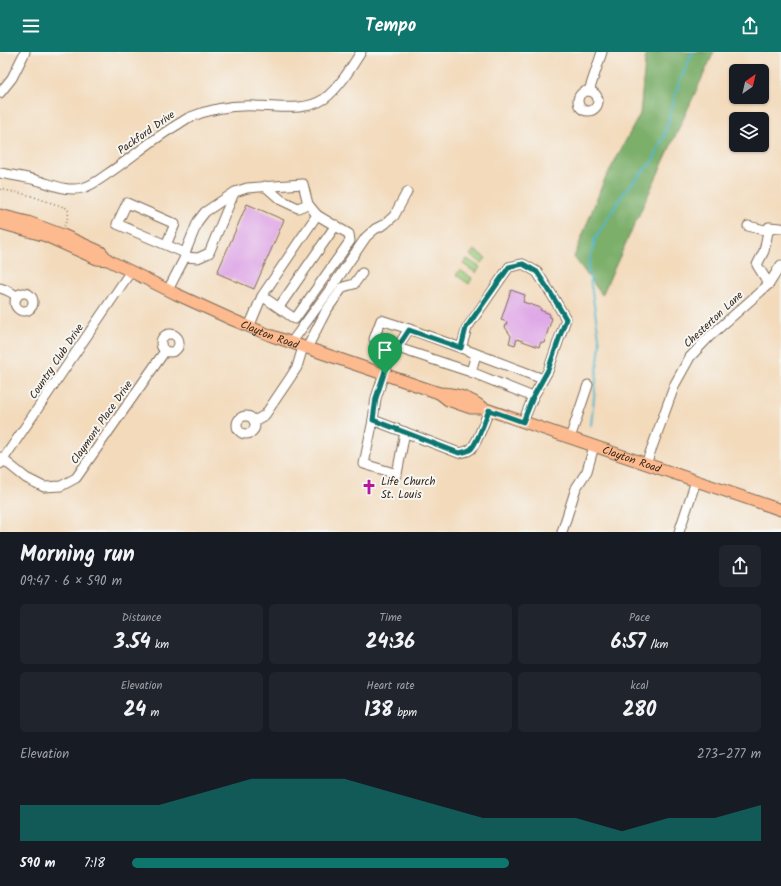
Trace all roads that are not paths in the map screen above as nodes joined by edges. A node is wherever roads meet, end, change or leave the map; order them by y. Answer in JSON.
{"nodes":[{"id":1,"x":25,"y":52,"type":"edge"},
{"id":2,"x":361,"y":52,"type":"edge"},
{"id":3,"x":602,"y":52,"type":"edge"},
{"id":4,"x":589,"y":91,"type":"dead end"},
{"id":5,"x":0,"y":93,"type":"edge"},
{"id":6,"x":0,"y":173,"type":"edge"},
{"id":7,"x":265,"y":186,"type":"junction"},
{"id":8,"x":407,"y":192,"type":"dead end"},
{"id":9,"x":234,"y":193,"type":"junction"},
{"id":10,"x":308,"y":204,"type":"junction"},
{"id":11,"x":0,"y":215,"type":"edge"},
{"id":12,"x":317,"y":215,"type":"junction"},
{"id":13,"x":0,"y":223,"type":"edge"},
{"id":14,"x":336,"y":226,"type":"junction"},
{"id":15,"x":748,"y":226,"type":"dead end"},
{"id":16,"x":781,"y":228,"type":"edge"},
{"id":17,"x":769,"y":231,"type":"junction"},
{"id":18,"x":166,"y":244,"type":"junction"},
{"id":19,"x":185,"y":255,"type":"junction"},
{"id":20,"x":108,"y":260,"type":"junction"},
{"id":21,"x":781,"y":265,"type":"edge"},
{"id":22,"x":131,"y":271,"type":"junction"},
{"id":23,"x":362,"y":273,"type":"dead end"},
{"id":24,"x":769,"y":284,"type":"junction"},
{"id":25,"x":0,"y":288,"type":"edge"},
{"id":26,"x":168,"y":290,"type":"junction"},
{"id":27,"x":262,"y":296,"type":"junction"},
{"id":28,"x":17,"y":297,"type":"dead end"},
{"id":29,"x":279,"y":308,"type":"junction"},
{"id":30,"x":249,"y":327,"type":"junction"},
{"id":31,"x":409,"y":330,"type":"junction"},
{"id":32,"x":291,"y":343,"type":"junction"},
{"id":33,"x":305,"y":348,"type":"junction"},
{"id":34,"x":398,"y":348,"type":"junction"},
{"id":35,"x":461,"y":348,"type":"junction"},
{"id":36,"x":165,"y":351,"type":"dead end"},
{"id":37,"x":476,"y":354,"type":"junction"},
{"id":38,"x":471,"y":372,"type":"junction"},
{"id":39,"x":385,"y":374,"type":"junction"},
{"id":40,"x":543,"y":379,"type":"junction"},
{"id":41,"x":588,"y":385,"type":"dead end"},
{"id":42,"x":533,"y":397,"type":"junction"},
{"id":43,"x":486,"y":409,"type":"junction"},
{"id":44,"x":373,"y":420,"type":"junction"},
{"id":45,"x":254,"y":421,"type":"dead end"},
{"id":46,"x":523,"y":422,"type":"junction"},
{"id":47,"x":405,"y":432,"type":"junction"},
{"id":48,"x":570,"y":438,"type":"junction"},
{"id":49,"x":594,"y":446,"type":"junction"},
{"id":50,"x":1,"y":460,"type":"edge"},
{"id":51,"x":646,"y":464,"type":"junction"},
{"id":52,"x":696,"y":481,"type":"junction"},
{"id":53,"x":781,"y":510,"type":"edge"},
{"id":54,"x":562,"y":532,"type":"edge"},
{"id":55,"x":679,"y":532,"type":"edge"}],
"edges":[{"from":1,"to":5,"type":"street"},
{"from":2,"to":6,"type":"street","name":"Packford Drive"},
{"from":3,"to":4,"type":"street"},
{"from":7,"to":9,"type":"street"},
{"from":7,"to":10,"type":"street"},
{"from":7,"to":10,"type":"street"},
{"from":8,"to":32,"type":"street"},
{"from":9,"to":19,"type":"street"},
{"from":9,"to":19,"type":"street"},
{"from":10,"to":12,"type":"street"},
{"from":11,"to":20,"type":"main road","name":"Clayton Road"},
{"from":12,"to":14,"type":"street"},
{"from":12,"to":27,"type":"street"},
{"from":13,"to":20,"type":"main road","name":"Clayton Road"},
{"from":14,"to":29,"type":"street"},
{"from":14,"to":29,"type":"street"},
{"from":15,"to":17,"type":"street"},
{"from":16,"to":17,"type":"street"},
{"from":17,"to":24,"type":"street"},
{"from":18,"to":18,"type":"street"},
{"from":18,"to":19,"type":"street"},
{"from":19,"to":26,"type":"street"},
{"from":20,"to":22,"type":"main road","name":"Clayton Road"},
{"from":21,"to":24,"type":"street","name":"Chesterton Lane"},
{"from":22,"to":26,"type":"main road","name":"Clayton Road"},
{"from":22,"to":50,"type":"street","name":"Country Club Drive"},
{"from":23,"to":33,"type":"street"},
{"from":24,"to":51,"type":"street","name":"Chesterton Lane"},
{"from":25,"to":28,"type":"street"},
{"from":26,"to":30,"type":"main road","name":"Clayton Road"},
{"from":27,"to":29,"type":"street"},
{"from":27,"to":30,"type":"street"},
{"from":30,"to":32,"type":"main road","name":"Clayton Road"},
{"from":31,"to":34,"type":"street"},
{"from":31,"to":34,"type":"street"},
{"from":31,"to":35,"type":"street"},
{"from":32,"to":33,"type":"main road","name":"Clayton Road"},
{"from":33,"to":39,"type":"main road","name":"Clayton Road"},
{"from":33,"to":45,"type":"street"},
{"from":34,"to":38,"type":"street"},
{"from":34,"to":39,"type":"street"},
{"from":35,"to":37,"type":"street"},
{"from":35,"to":40,"type":"street"},
{"from":36,"to":50,"type":"street","name":"Claymont Place Drive"},
{"from":37,"to":38,"type":"street"},
{"from":37,"to":40,"type":"street"},
{"from":38,"to":42,"type":"street"},
{"from":39,"to":43,"type":"main road","name":"Clayton Road"},
{"from":39,"to":44,"type":"street"},
{"from":40,"to":42,"type":"street"},
{"from":41,"to":48,"type":"street"},
{"from":42,"to":46,"type":"street"},
{"from":43,"to":46,"type":"main road","name":"Clayton Road"},
{"from":43,"to":47,"type":"street"},
{"from":44,"to":47,"type":"street"},
{"from":44,"to":47,"type":"street"},
{"from":46,"to":48,"type":"main road","name":"Clayton Road"},
{"from":48,"to":49,"type":"main road","name":"Clayton Road"},
{"from":49,"to":51,"type":"main road","name":"Clayton Road"},
{"from":49,"to":54,"type":"street"},
{"from":51,"to":52,"type":"main road","name":"Clayton Road"},
{"from":52,"to":53,"type":"main road","name":"Clayton Road"},
{"from":52,"to":55,"type":"street"}]}
